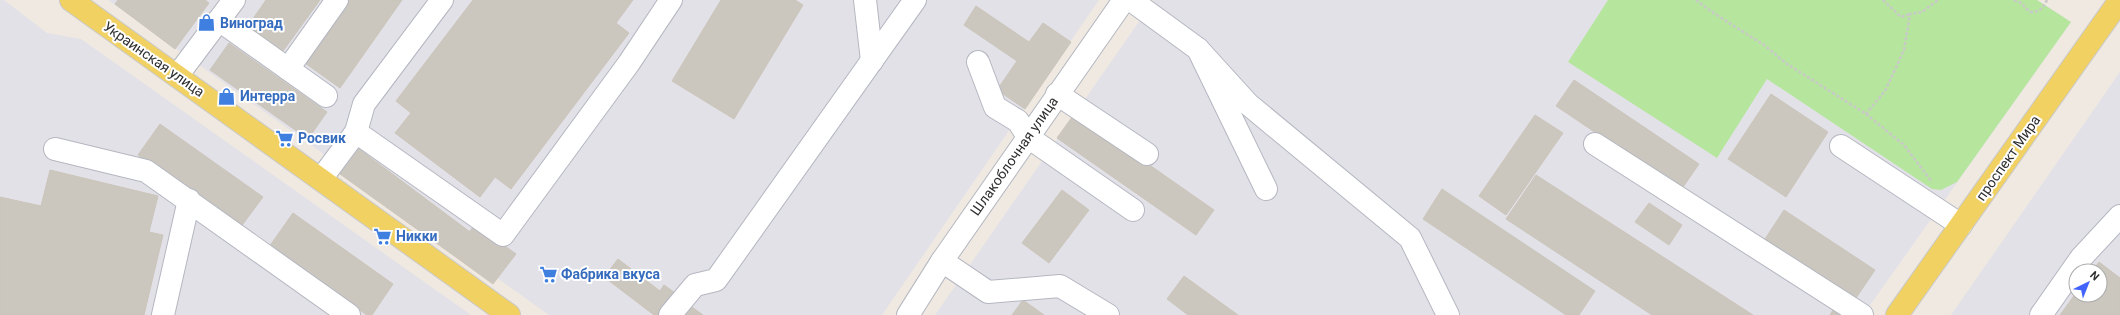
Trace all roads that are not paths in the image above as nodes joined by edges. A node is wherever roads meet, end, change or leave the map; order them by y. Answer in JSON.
{"nodes":[{"id":1,"x":234,"y":0,"type":"edge"},
{"id":2,"x":337,"y":0,"type":"edge"},
{"id":3,"x":442,"y":0,"type":"edge"},
{"id":4,"x":671,"y":0,"type":"edge"},
{"id":5,"x":865,"y":0,"type":"edge"},
{"id":6,"x":915,"y":0,"type":"edge"},
{"id":7,"x":1124,"y":0,"type":"edge"},
{"id":8,"x":1131,"y":0,"type":"edge"},
{"id":9,"x":2120,"y":0,"type":"edge"},
{"id":10,"x":80,"y":3,"type":"edge"},
{"id":11,"x":219,"y":20,"type":"junction"},
{"id":12,"x":1198,"y":49,"type":"junction"},
{"id":13,"x":872,"y":61,"type":"junction"},
{"id":14,"x":978,"y":62,"type":"dead end"},
{"id":15,"x":288,"y":69,"type":"junction"},
{"id":16,"x":177,"y":76,"type":"junction"},
{"id":17,"x":1057,"y":94,"type":"junction"},
{"id":18,"x":326,"y":96,"type":"dead end"},
{"id":19,"x":356,"y":132,"type":"junction"},
{"id":20,"x":1028,"y":137,"type":"junction"},
{"id":21,"x":1595,"y":144,"type":"dead end"},
{"id":22,"x":1841,"y":146,"type":"dead end"},
{"id":23,"x":55,"y":149,"type":"dead end"},
{"id":24,"x":1147,"y":154,"type":"dead end"},
{"id":25,"x":321,"y":179,"type":"junction"},
{"id":26,"x":1266,"y":189,"type":"dead end"},
{"id":27,"x":189,"y":200,"type":"junction"},
{"id":28,"x":1133,"y":210,"type":"dead end"},
{"id":29,"x":2120,"y":216,"type":"edge"},
{"id":30,"x":1960,"y":225,"type":"junction"},
{"id":31,"x":942,"y":261,"type":"junction"},
{"id":32,"x":163,"y":315,"type":"edge"},
{"id":33,"x":349,"y":315,"type":"edge"},
{"id":34,"x":509,"y":315,"type":"edge"},
{"id":35,"x":670,"y":315,"type":"edge"},
{"id":36,"x":908,"y":315,"type":"edge"},
{"id":37,"x":1108,"y":315,"type":"edge"},
{"id":38,"x":1448,"y":315,"type":"edge"},
{"id":39,"x":1862,"y":315,"type":"edge"},
{"id":40,"x":1897,"y":315,"type":"edge"},
{"id":41,"x":2041,"y":315,"type":"edge"}],
"edges":[{"from":1,"to":11,"type":"street"},
{"from":2,"to":15,"type":"street"},
{"from":3,"to":19,"type":"street"},
{"from":4,"to":19,"type":"street"},
{"from":5,"to":13,"type":"street"},
{"from":6,"to":13,"type":"street"},
{"from":7,"to":17,"type":"street","name":"Шлакоблочная улица"},
{"from":8,"to":12,"type":"street"},
{"from":9,"to":30,"type":"main road","name":"проспект Мира"},
{"from":10,"to":16,"type":"main road","name":"Украинская улица"},
{"from":11,"to":15,"type":"street"},
{"from":11,"to":16,"type":"street"},
{"from":12,"to":26,"type":"street"},
{"from":12,"to":38,"type":"street"},
{"from":13,"to":35,"type":"street"},
{"from":14,"to":20,"type":"street"},
{"from":15,"to":18,"type":"street"},
{"from":16,"to":25,"type":"main road","name":"Украинская улица"},
{"from":17,"to":20,"type":"street","name":"Шлакоблочная улица"},
{"from":17,"to":24,"type":"street"},
{"from":19,"to":25,"type":"street"},
{"from":20,"to":28,"type":"street"},
{"from":20,"to":31,"type":"street","name":"Шлакоблочная улица"},
{"from":21,"to":39,"type":"street"},
{"from":22,"to":30,"type":"street"},
{"from":23,"to":27,"type":"street"},
{"from":25,"to":34,"type":"main road","name":"Украинская улица"},
{"from":27,"to":32,"type":"street"},
{"from":27,"to":33,"type":"street"},
{"from":29,"to":41,"type":"street"},
{"from":30,"to":40,"type":"main road","name":"проспект Мира"},
{"from":31,"to":36,"type":"street","name":"Шлакоблочная улица"},
{"from":31,"to":37,"type":"street"}]}
